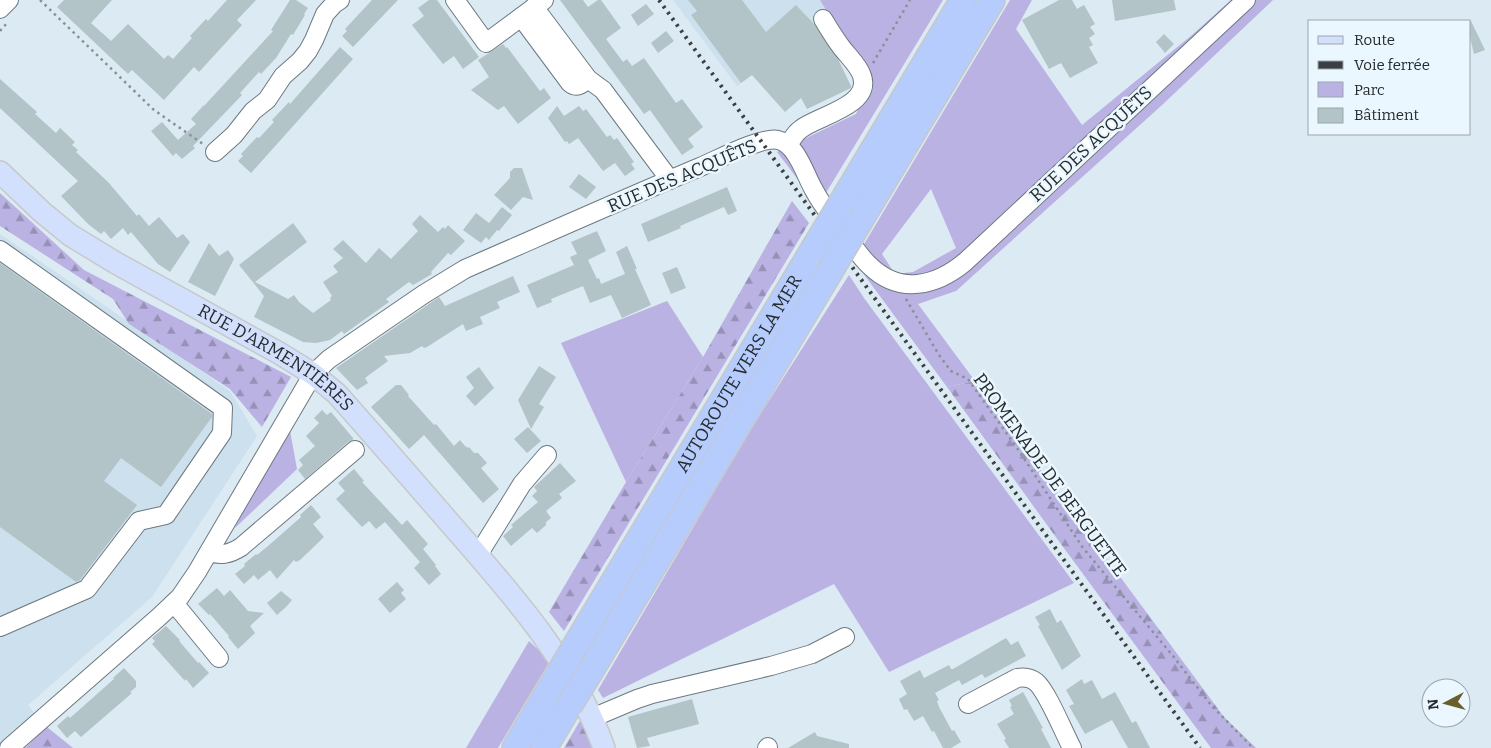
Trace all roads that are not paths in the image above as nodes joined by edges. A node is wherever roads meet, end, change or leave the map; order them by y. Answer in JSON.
{"nodes":[{"id":1,"x":9,"y":0,"type":"edge"},
{"id":2,"x":340,"y":0,"type":"edge"},
{"id":3,"x":455,"y":0,"type":"edge"},
{"id":4,"x":963,"y":0,"type":"edge"},
{"id":5,"x":992,"y":0,"type":"edge"},
{"id":6,"x":1246,"y":0,"type":"edge"},
{"id":7,"x":533,"y":8,"type":"edge"},
{"id":8,"x":0,"y":9,"type":"edge"},
{"id":9,"x":823,"y":20,"type":"dead end"},
{"id":10,"x":789,"y":144,"type":"junction"},
{"id":11,"x":215,"y":152,"type":"road end"},
{"id":12,"x":0,"y":172,"type":"edge"},
{"id":13,"x":670,"y":180,"type":"junction"},
{"id":14,"x":0,"y":250,"type":"edge"},
{"id":15,"x":313,"y":374,"type":"junction"},
{"id":16,"x":355,"y":450,"type":"dead end"},
{"id":17,"x":548,"y":455,"type":"dead end"},
{"id":18,"x":209,"y":552,"type":"junction"},
{"id":19,"x":478,"y":555,"type":"junction"},
{"id":20,"x":174,"y":603,"type":"junction"},
{"id":21,"x":0,"y":627,"type":"edge"},
{"id":22,"x":845,"y":637,"type":"dead end"},
{"id":23,"x":219,"y":658,"type":"dead end"},
{"id":24,"x":968,"y":704,"type":"dead end"},
{"id":25,"x":596,"y":716,"type":"junction"},
{"id":26,"x":9,"y":748,"type":"edge"},
{"id":27,"x":515,"y":748,"type":"edge"},
{"id":28,"x":544,"y":748,"type":"edge"},
{"id":29,"x":604,"y":748,"type":"edge"},
{"id":30,"x":614,"y":748,"type":"edge"},
{"id":31,"x":1072,"y":748,"type":"edge"}],
"edges":[{"from":1,"to":8,"type":"street"},
{"from":2,"to":11,"type":"street"},
{"from":3,"to":7,"type":"street"},
{"from":4,"to":27,"type":"highway","name":"AUTOROUTE VERS LA MER","bridge":true},
{"from":5,"to":28,"type":"highway","bridge":true},
{"from":6,"to":10,"type":"street","name":"RUE DES ACQUÊTS"},
{"from":7,"to":13,"type":"street"},
{"from":9,"to":10,"type":"street"},
{"from":10,"to":13,"type":"street","name":"RUE DES ACQUÊTS"},
{"from":12,"to":15,"type":"main road","name":"RUE D'ARMENTIÈRES"},
{"from":13,"to":15,"type":"street","name":"RUE DES ACQUÊTS"},
{"from":14,"to":21,"type":"street"},
{"from":15,"to":18,"type":"street","name":"RUE DES ACQUÊTS"},
{"from":15,"to":19,"type":"main road","name":"RUE D'ARMENTIÈRES"},
{"from":16,"to":18,"type":"street"},
{"from":17,"to":19,"type":"street"},
{"from":18,"to":20,"type":"street","name":"RUE DES ACQUÊTS"},
{"from":19,"to":25,"type":"main road","name":"RUE D'ARMENTIÈRES"},
{"from":20,"to":23,"type":"street"},
{"from":20,"to":26,"type":"street","name":"RUE DES ACQUÊTS"},
{"from":22,"to":25,"type":"street"},
{"from":24,"to":31,"type":"street"},
{"from":25,"to":29,"type":"main road","name":"RUE D'ARMENTIÈRES"},
{"from":25,"to":30,"type":"main road","name":"RUE D'ARMENTIÈRES"}]}
